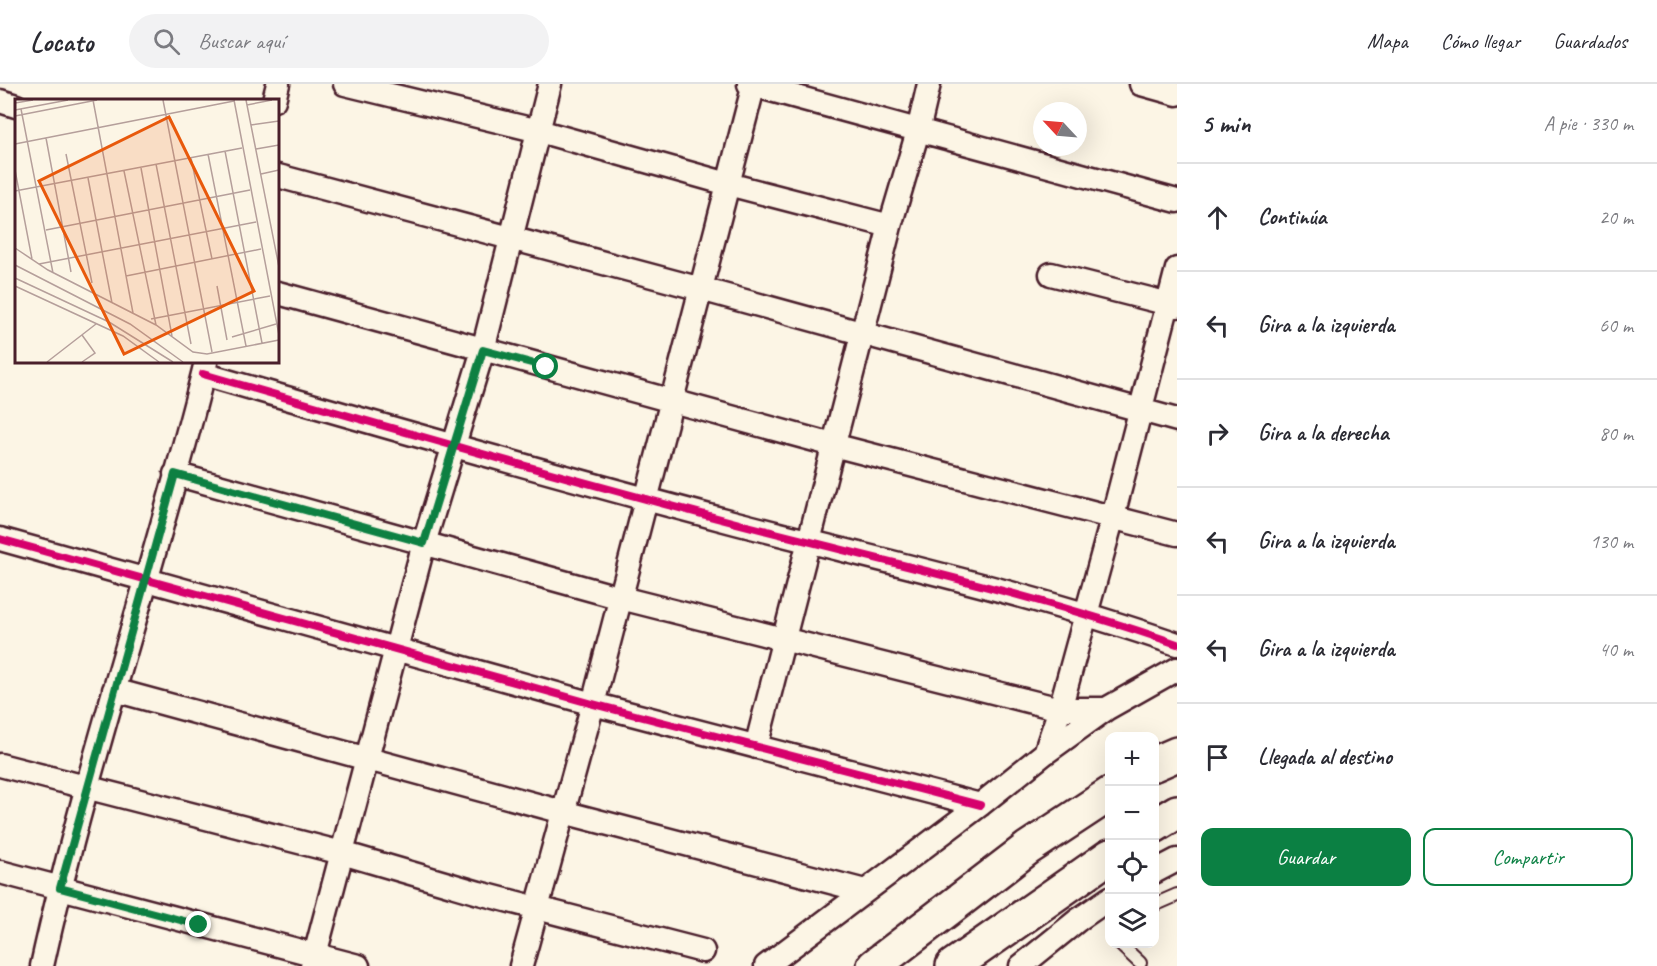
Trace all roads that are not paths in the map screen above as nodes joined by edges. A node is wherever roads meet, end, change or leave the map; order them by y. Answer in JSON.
{"nodes":[{"id":1,"x":278,"y":84,"type":"edge"},
{"id":2,"x":345,"y":84,"type":"edge"},
{"id":3,"x":550,"y":84,"type":"edge"},
{"id":4,"x":752,"y":84,"type":"edge"},
{"id":5,"x":929,"y":84,"type":"edge"},
{"id":6,"x":1141,"y":84,"type":"edge"},
{"id":7,"x":1177,"y":94,"type":"edge"},
{"id":8,"x":274,"y":99,"type":"edge"},
{"id":9,"x":0,"y":101,"type":"edge"},
{"id":10,"x":15,"y":106,"type":"edge"},
{"id":11,"x":539,"y":131,"type":"junction"},
{"id":12,"x":918,"y":131,"type":"junction"},
{"id":13,"x":279,"y":176,"type":"edge"},
{"id":14,"x":728,"y":184,"type":"junction"},
{"id":15,"x":1177,"y":201,"type":"edge"},
{"id":16,"x":890,"y":226,"type":"junction"},
{"id":17,"x":511,"y":239,"type":"junction"},
{"id":18,"x":1177,"y":269,"type":"edge"},
{"id":19,"x":1051,"y":273,"type":"dead end"},
{"id":20,"x":701,"y":289,"type":"junction"},
{"id":21,"x":279,"y":293,"type":"edge"},
{"id":22,"x":1172,"y":304,"type":"edge"},
{"id":23,"x":862,"y":334,"type":"junction"},
{"id":24,"x":483,"y":350,"type":"junction"},
{"id":25,"x":204,"y":368,"type":"edge"},
{"id":26,"x":672,"y":400,"type":"junction"},
{"id":27,"x":1141,"y":411,"type":"junction"},
{"id":28,"x":1177,"y":420,"type":"edge"},
{"id":29,"x":833,"y":445,"type":"junction"},
{"id":30,"x":455,"y":447,"type":"junction"},
{"id":31,"x":175,"y":474,"type":"junction"},
{"id":32,"x":647,"y":499,"type":"junction"},
{"id":33,"x":1113,"y":516,"type":"junction"},
{"id":34,"x":1177,"y":534,"type":"edge"},
{"id":35,"x":0,"y":539,"type":"edge"},
{"id":36,"x":808,"y":541,"type":"junction"},
{"id":37,"x":424,"y":543,"type":"junction"},
{"id":38,"x":146,"y":580,"type":"junction"},
{"id":39,"x":621,"y":598,"type":"junction"},
{"id":40,"x":1086,"y":614,"type":"junction"},
{"id":41,"x":783,"y":640,"type":"junction"},
{"id":42,"x":1177,"y":644,"type":"edge"},
{"id":43,"x":396,"y":649,"type":"junction"},
{"id":44,"x":1177,"y":669,"type":"edge"},
{"id":45,"x":114,"y":690,"type":"junction"},
{"id":46,"x":593,"y":704,"type":"junction"},
{"id":47,"x":1060,"y":709,"type":"junction"},
{"id":48,"x":1106,"y":709,"type":"junction"},
{"id":49,"x":756,"y":747,"type":"junction"},
{"id":50,"x":1046,"y":753,"type":"junction"},
{"id":51,"x":1177,"y":754,"type":"edge"},
{"id":52,"x":368,"y":759,"type":"junction"},
{"id":53,"x":1159,"y":762,"type":"edge"},
{"id":54,"x":0,"y":765,"type":"edge"},
{"id":55,"x":86,"y":788,"type":"junction"},
{"id":56,"x":1105,"y":797,"type":"edge"},
{"id":57,"x":980,"y":805,"type":"junction"},
{"id":58,"x":563,"y":812,"type":"junction"},
{"id":59,"x":1177,"y":812,"type":"edge"},
{"id":60,"x":1159,"y":823,"type":"edge"},
{"id":61,"x":342,"y":853,"type":"junction"},
{"id":62,"x":1105,"y":860,"type":"edge"},
{"id":63,"x":1177,"y":860,"type":"edge"},
{"id":64,"x":1159,"y":870,"type":"edge"},
{"id":65,"x":0,"y":872,"type":"edge"},
{"id":66,"x":60,"y":888,"type":"junction"},
{"id":67,"x":865,"y":891,"type":"junction"},
{"id":68,"x":1177,"y":895,"type":"edge"},
{"id":69,"x":1105,"y":901,"type":"edge"},
{"id":70,"x":1159,"y":903,"type":"edge"},
{"id":71,"x":537,"y":907,"type":"junction"},
{"id":72,"x":1124,"y":948,"type":"edge"},
{"id":73,"x":703,"y":951,"type":"dead end"},
{"id":74,"x":313,"y":961,"type":"edge"},
{"id":75,"x":1140,"y":963,"type":"dead end"},
{"id":76,"x":42,"y":966,"type":"edge"},
{"id":77,"x":358,"y":966,"type":"edge"},
{"id":78,"x":521,"y":966,"type":"edge"},
{"id":79,"x":766,"y":966,"type":"edge"},
{"id":80,"x":874,"y":966,"type":"edge"},
{"id":81,"x":953,"y":966,"type":"edge"},
{"id":82,"x":1021,"y":966,"type":"edge"}],
"edges":[{"from":1,"to":8,"type":"street"},
{"from":2,"to":11,"type":"street"},
{"from":3,"to":11,"type":"street"},
{"from":4,"to":12,"type":"street"},
{"from":4,"to":14,"type":"street"},
{"from":5,"to":12,"type":"street"},
{"from":6,"to":7,"type":"street"},
{"from":9,"to":10,"type":"street"},
{"from":11,"to":14,"type":"street"},
{"from":11,"to":17,"type":"street"},
{"from":12,"to":15,"type":"street"},
{"from":12,"to":16,"type":"street"},
{"from":13,"to":17,"type":"street"},
{"from":14,"to":16,"type":"street"},
{"from":14,"to":20,"type":"street"},
{"from":16,"to":23,"type":"street"},
{"from":17,"to":20,"type":"street"},
{"from":17,"to":24,"type":"street"},
{"from":18,"to":22,"type":"street"},
{"from":19,"to":22,"type":"street"},
{"from":20,"to":23,"type":"street"},
{"from":20,"to":26,"type":"street"},
{"from":21,"to":24,"type":"street"},
{"from":22,"to":27,"type":"street"},
{"from":23,"to":27,"type":"street"},
{"from":23,"to":29,"type":"street"},
{"from":24,"to":26,"type":"street"},
{"from":24,"to":30,"type":"street"},
{"from":25,"to":30,"type":"street"},
{"from":25,"to":31,"type":"street"},
{"from":26,"to":29,"type":"street"},
{"from":26,"to":32,"type":"street"},
{"from":27,"to":28,"type":"street"},
{"from":27,"to":33,"type":"street"},
{"from":29,"to":33,"type":"street"},
{"from":29,"to":36,"type":"street"},
{"from":30,"to":32,"type":"street"},
{"from":30,"to":37,"type":"street"},
{"from":31,"to":37,"type":"street"},
{"from":31,"to":38,"type":"street"},
{"from":32,"to":36,"type":"street"},
{"from":32,"to":39,"type":"street"},
{"from":33,"to":34,"type":"street"},
{"from":33,"to":40,"type":"street"},
{"from":35,"to":38,"type":"street"},
{"from":36,"to":40,"type":"street"},
{"from":36,"to":41,"type":"street"},
{"from":37,"to":39,"type":"street"},
{"from":37,"to":43,"type":"street"},
{"from":38,"to":43,"type":"street"},
{"from":38,"to":45,"type":"street"},
{"from":39,"to":41,"type":"street"},
{"from":39,"to":46,"type":"street"},
{"from":40,"to":42,"type":"street"},
{"from":40,"to":47,"type":"street"},
{"from":41,"to":47,"type":"street"},
{"from":41,"to":49,"type":"street"},
{"from":43,"to":46,"type":"street"},
{"from":43,"to":52,"type":"street"},
{"from":44,"to":48,"type":"street"},
{"from":45,"to":52,"type":"street"},
{"from":45,"to":55,"type":"street"},
{"from":46,"to":49,"type":"street"},
{"from":46,"to":58,"type":"street"},
{"from":47,"to":48,"type":"street"},
{"from":47,"to":50,"type":"street"},
{"from":48,"to":50,"type":"street"},
{"from":49,"to":57,"type":"street"},
{"from":50,"to":57,"type":"street"},
{"from":51,"to":53,"type":"main road"},
{"from":52,"to":58,"type":"street"},
{"from":52,"to":61,"type":"street"},
{"from":54,"to":55,"type":"street"},
{"from":55,"to":61,"type":"street"},
{"from":55,"to":66,"type":"street"},
{"from":56,"to":80,"type":"main road"},
{"from":57,"to":67,"type":"street"},
{"from":58,"to":67,"type":"street"},
{"from":58,"to":71,"type":"street"},
{"from":59,"to":60,"type":"main road"},
{"from":61,"to":71,"type":"street"},
{"from":61,"to":74,"type":"street"},
{"from":62,"to":81,"type":"main road"},
{"from":63,"to":64,"type":"street"},
{"from":65,"to":66,"type":"street"},
{"from":66,"to":74,"type":"street"},
{"from":66,"to":76,"type":"street"},
{"from":67,"to":79,"type":"street"},
{"from":68,"to":70,"type":"lane"},
{"from":69,"to":82,"type":"street"},
{"from":71,"to":73,"type":"street"},
{"from":71,"to":78,"type":"street"},
{"from":72,"to":75,"type":"lane"},
{"from":74,"to":77,"type":"street"}]}
